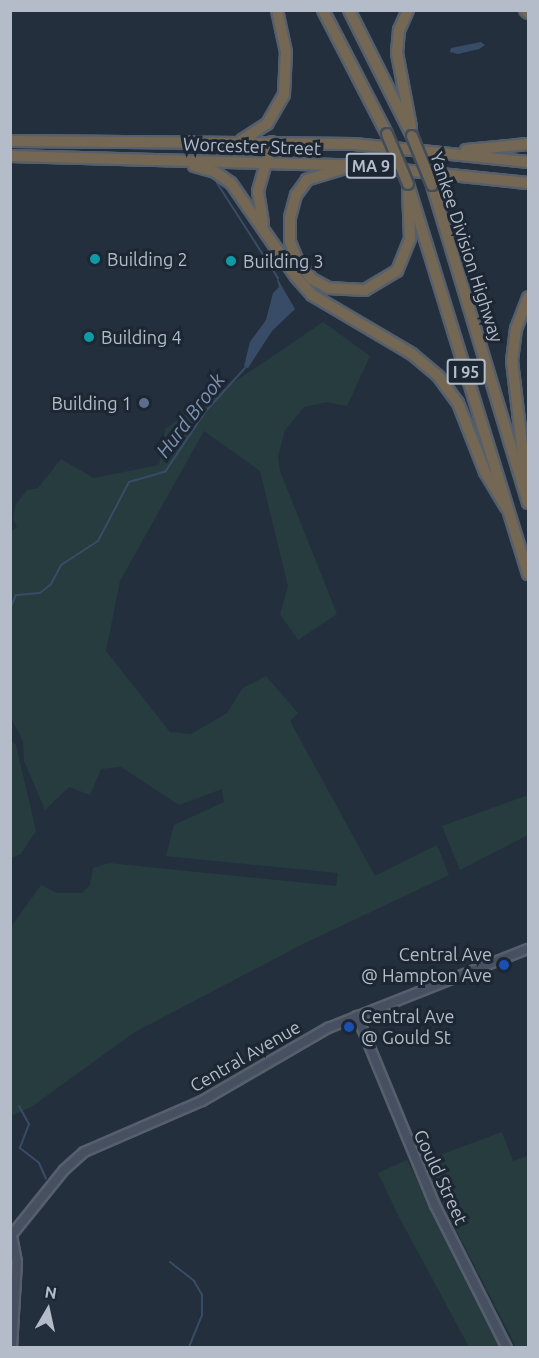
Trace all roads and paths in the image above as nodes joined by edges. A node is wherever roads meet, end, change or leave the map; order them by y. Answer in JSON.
{"nodes":[{"id":1,"x":277,"y":10,"type":"edge"},
{"id":2,"x":323,"y":10,"type":"edge"},
{"id":3,"x":349,"y":10,"type":"edge"},
{"id":4,"x":408,"y":10,"type":"edge"},
{"id":5,"x":412,"y":136,"type":"junction"},
{"id":6,"x":10,"y":141,"type":"edge"},
{"id":7,"x":239,"y":142,"type":"junction"},
{"id":8,"x":272,"y":142,"type":"junction"},
{"id":9,"x":528,"y":144,"type":"edge"},
{"id":10,"x":447,"y":152,"type":"junction"},
{"id":11,"x":10,"y":156,"type":"edge"},
{"id":12,"x":165,"y":160,"type":"junction"},
{"id":13,"x":266,"y":162,"type":"junction"},
{"id":14,"x":528,"y":162,"type":"edge"},
{"id":15,"x":360,"y":166,"type":"junction"},
{"id":16,"x":528,"y":183,"type":"edge"},
{"id":17,"x":408,"y":184,"type":"junction"},
{"id":18,"x":264,"y":226,"type":"junction"},
{"id":19,"x":528,"y":297,"type":"edge"},
{"id":20,"x":528,"y":501,"type":"edge"},
{"id":21,"x":506,"y":507,"type":"junction"},
{"id":22,"x":528,"y":574,"type":"edge"},
{"id":23,"x":528,"y":949,"type":"edge"},
{"id":24,"x":357,"y":1016,"type":"junction"},
{"id":25,"x":11,"y":1236,"type":"edge"},
{"id":26,"x":10,"y":1268,"type":"edge"},
{"id":27,"x":15,"y":1280,"type":"junction"},
{"id":28,"x":12,"y":1347,"type":"edge"},
{"id":29,"x":507,"y":1347,"type":"edge"}],
"edges":[{"from":1,"to":7,"type":"highway"},
{"from":2,"to":17,"type":"highway","name":"Yankee Division Highway","number":"I 95","bridge":true},
{"from":3,"to":5,"type":"highway","name":"Yankee Division Highway","number":"I 95"},
{"from":4,"to":5,"type":"highway"},
{"from":5,"to":20,"type":"highway","name":"Yankee Division Highway","number":"I 95","bridge":true},
{"from":6,"to":7,"type":"highway","name":"Worcester Street","number":"MA 9"},
{"from":7,"to":8,"type":"highway","name":"Worcester Street","number":"MA 9"},
{"from":8,"to":10,"type":"highway","name":"Worcester Street","number":"MA 9"},
{"from":8,"to":13,"type":"highway"},
{"from":9,"to":10,"type":"highway"},
{"from":10,"to":14,"type":"highway","name":"Worcester Street","number":"MA 9"},
{"from":11,"to":12,"type":"highway","name":"Worcester Street","number":"MA 9"},
{"from":12,"to":13,"type":"highway","name":"Worcester Street","number":"MA 9"},
{"from":12,"to":18,"type":"highway"},
{"from":13,"to":15,"type":"highway","name":"Worcester Street","number":"MA 9"},
{"from":13,"to":18,"type":"highway"},
{"from":15,"to":16,"type":"highway","name":"Worcester Street","number":"MA 9"},
{"from":15,"to":17,"type":"highway"},
{"from":17,"to":21,"type":"highway","name":"Yankee Division Highway","number":"I 95"},
{"from":18,"to":21,"type":"highway"},
{"from":19,"to":20,"type":"highway"},
{"from":21,"to":22,"type":"highway","name":"Yankee Division Highway","number":"I 95"},
{"from":23,"to":24,"type":"main road","name":"Central Avenue"},
{"from":24,"to":25,"type":"main road","name":"Central Avenue"},
{"from":24,"to":29,"type":"main road","name":"Gould Street"},
{"from":25,"to":27,"type":"main road"},
{"from":26,"to":27,"type":"main road"},
{"from":27,"to":28,"type":"main road"}]}
